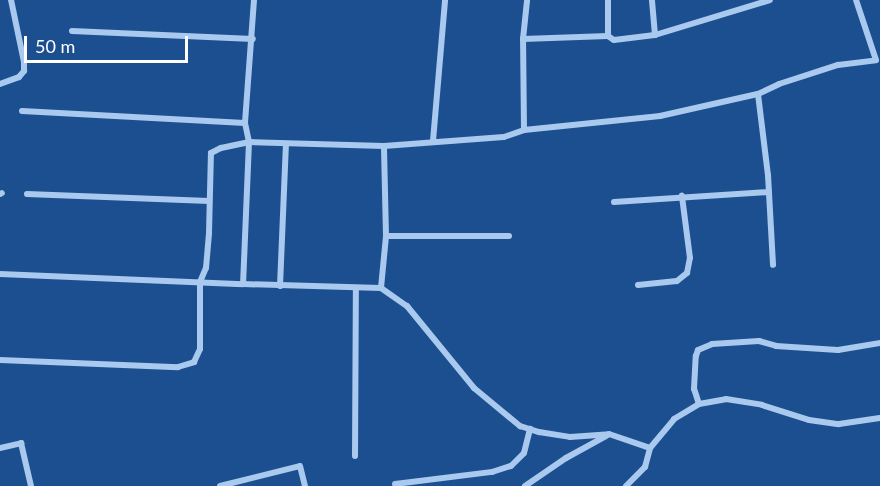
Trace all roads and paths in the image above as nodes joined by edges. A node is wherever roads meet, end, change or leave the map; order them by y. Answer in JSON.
{"nodes":[{"id":1,"x":11,"y":0,"type":"edge"},
{"id":2,"x":254,"y":0,"type":"edge"},
{"id":3,"x":445,"y":0,"type":"edge"},
{"id":4,"x":527,"y":0,"type":"edge"},
{"id":5,"x":608,"y":0,"type":"edge"},
{"id":6,"x":652,"y":0,"type":"edge"},
{"id":7,"x":770,"y":0,"type":"edge"},
{"id":8,"x":856,"y":0,"type":"edge"},
{"id":9,"x":72,"y":31,"type":"dead end"},
{"id":10,"x":655,"y":35,"type":"junction"},
{"id":11,"x":608,"y":36,"type":"junction"},
{"id":12,"x":253,"y":39,"type":"junction"},
{"id":13,"x":524,"y":39,"type":"junction"},
{"id":14,"x":878,"y":61,"type":"edge"},
{"id":15,"x":0,"y":84,"type":"edge"},
{"id":16,"x":758,"y":94,"type":"junction"},
{"id":17,"x":22,"y":111,"type":"dead end"},
{"id":18,"x":245,"y":123,"type":"junction"},
{"id":19,"x":524,"y":130,"type":"junction"},
{"id":20,"x":434,"y":141,"type":"junction"},
{"id":21,"x":249,"y":142,"type":"junction"},
{"id":22,"x":285,"y":145,"type":"junction"},
{"id":23,"x":384,"y":146,"type":"junction"},
{"id":24,"x":769,"y":192,"type":"junction"},
{"id":25,"x":27,"y":194,"type":"dead end"},
{"id":26,"x":682,"y":196,"type":"junction"},
{"id":27,"x":209,"y":201,"type":"junction"},
{"id":28,"x":614,"y":202,"type":"dead end"},
{"id":29,"x":386,"y":236,"type":"junction"},
{"id":30,"x":509,"y":236,"type":"dead end"},
{"id":31,"x":773,"y":265,"type":"dead end"},
{"id":32,"x":0,"y":274,"type":"edge"},
{"id":33,"x":200,"y":282,"type":"junction"},
{"id":34,"x":243,"y":284,"type":"junction"},
{"id":35,"x":638,"y":285,"type":"dead end"},
{"id":36,"x":280,"y":286,"type":"junction"},
{"id":37,"x":381,"y":288,"type":"junction"},
{"id":38,"x":356,"y":289,"type":"junction"},
{"id":39,"x":880,"y":343,"type":"edge"},
{"id":40,"x":0,"y":360,"type":"edge"},
{"id":41,"x":699,"y":404,"type":"junction"},
{"id":42,"x":880,"y":418,"type":"edge"},
{"id":43,"x":530,"y":429,"type":"junction"},
{"id":44,"x":609,"y":434,"type":"junction"},
{"id":45,"x":0,"y":448,"type":"edge"},
{"id":46,"x":650,"y":448,"type":"junction"},
{"id":47,"x":356,"y":456,"type":"dead end"},
{"id":48,"x":395,"y":484,"type":"dead end"},
{"id":49,"x":31,"y":486,"type":"edge"},
{"id":50,"x":222,"y":486,"type":"edge"},
{"id":51,"x":305,"y":486,"type":"edge"},
{"id":52,"x":525,"y":486,"type":"edge"},
{"id":53,"x":626,"y":486,"type":"edge"}],
"edges":[{"from":1,"to":15,"type":"street"},
{"from":2,"to":12,"type":"street"},
{"from":3,"to":20,"type":"street"},
{"from":4,"to":13,"type":"street"},
{"from":5,"to":11,"type":"street"},
{"from":6,"to":10,"type":"street"},
{"from":7,"to":10,"type":"street"},
{"from":8,"to":14,"type":"street"},
{"from":9,"to":12,"type":"street"},
{"from":10,"to":11,"type":"street"},
{"from":11,"to":13,"type":"street"},
{"from":12,"to":18,"type":"street"},
{"from":13,"to":19,"type":"street"},
{"from":14,"to":16,"type":"street"},
{"from":16,"to":19,"type":"street"},
{"from":16,"to":24,"type":"street"},
{"from":17,"to":18,"type":"street"},
{"from":18,"to":21,"type":"street"},
{"from":19,"to":20,"type":"street"},
{"from":20,"to":23,"type":"street"},
{"from":21,"to":22,"type":"street"},
{"from":21,"to":27,"type":"street"},
{"from":21,"to":34,"type":"street"},
{"from":22,"to":23,"type":"street"},
{"from":22,"to":36,"type":"street"},
{"from":23,"to":29,"type":"street"},
{"from":24,"to":26,"type":"street"},
{"from":24,"to":31,"type":"street"},
{"from":25,"to":27,"type":"street"},
{"from":26,"to":28,"type":"street"},
{"from":26,"to":35,"type":"street"},
{"from":27,"to":33,"type":"street"},
{"from":29,"to":30,"type":"street"},
{"from":29,"to":37,"type":"street"},
{"from":32,"to":33,"type":"street"},
{"from":33,"to":34,"type":"street"},
{"from":33,"to":40,"type":"street"},
{"from":34,"to":36,"type":"street"},
{"from":36,"to":38,"type":"street"},
{"from":37,"to":38,"type":"street"},
{"from":37,"to":43,"type":"street"},
{"from":38,"to":47,"type":"street"},
{"from":39,"to":41,"type":"street"},
{"from":41,"to":42,"type":"street"},
{"from":41,"to":46,"type":"street"},
{"from":43,"to":44,"type":"street"},
{"from":43,"to":48,"type":"street"},
{"from":44,"to":46,"type":"street"},
{"from":44,"to":52,"type":"street"},
{"from":45,"to":49,"type":"street"},
{"from":46,"to":53,"type":"street"},
{"from":50,"to":51,"type":"street"}]}
